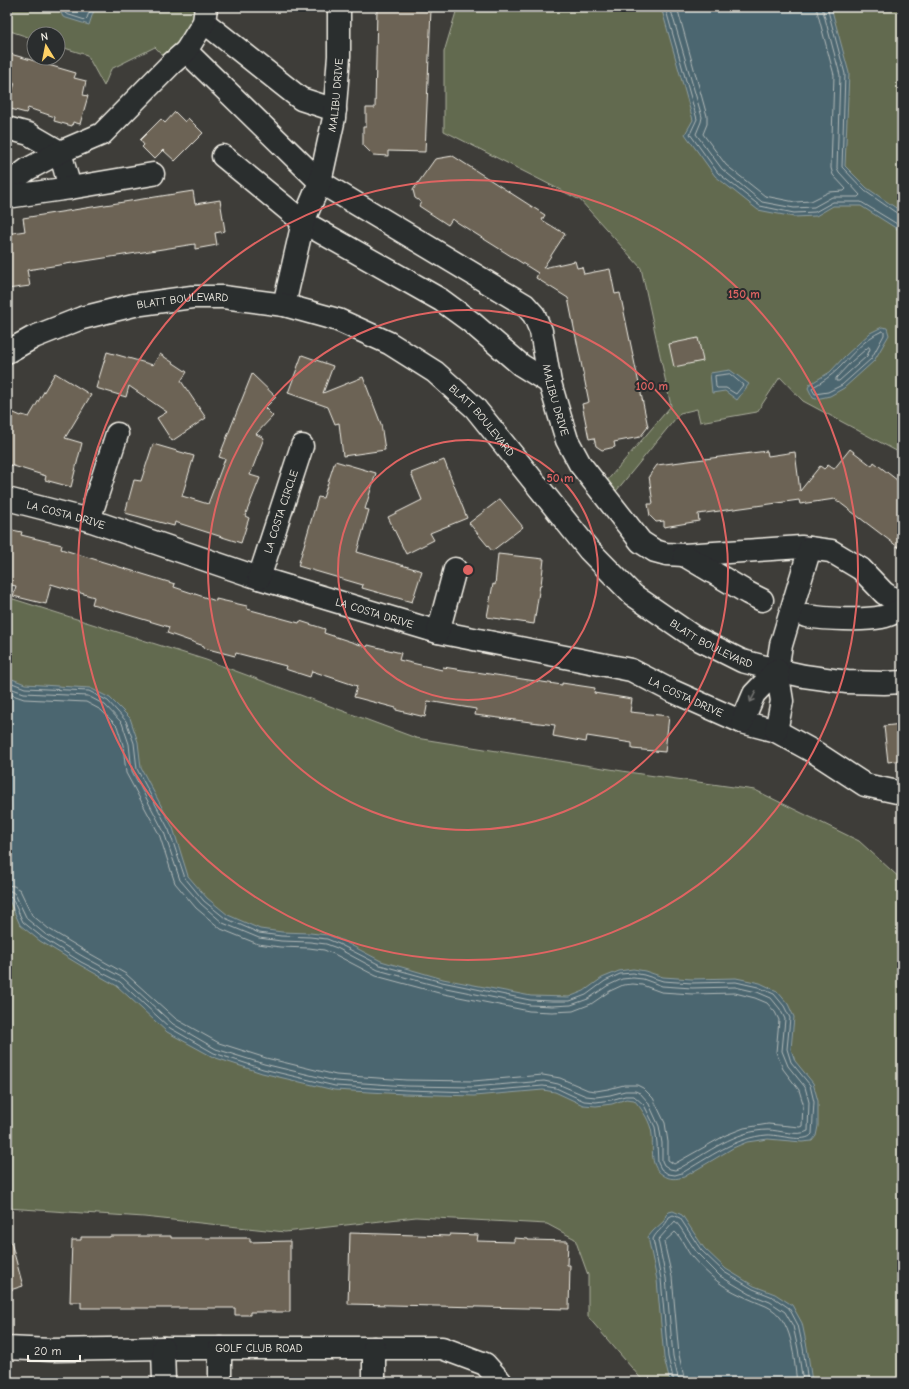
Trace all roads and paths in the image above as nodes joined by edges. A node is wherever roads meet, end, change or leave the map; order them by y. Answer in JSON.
{"nodes":[{"id":1,"x":339,"y":7,"type":"edge"},
{"id":2,"x":205,"y":14,"type":"edge"},
{"id":3,"x":186,"y":51,"type":"junction"},
{"id":4,"x":335,"y":110,"type":"junction"},
{"id":5,"x":7,"y":128,"type":"edge"},
{"id":6,"x":60,"y":152,"type":"junction"},
{"id":7,"x":223,"y":156,"type":"dead end"},
{"id":8,"x":153,"y":174,"type":"dead end"},
{"id":9,"x":320,"y":182,"type":"junction"},
{"id":10,"x":7,"y":185,"type":"edge"},
{"id":11,"x":70,"y":188,"type":"junction"},
{"id":12,"x":7,"y":197,"type":"edge"},
{"id":13,"x":302,"y":222,"type":"junction"},
{"id":14,"x":284,"y":305,"type":"junction"},
{"id":15,"x":7,"y":352,"type":"edge"},
{"id":16,"x":550,"y":383,"type":"junction"},
{"id":17,"x":117,"y":434,"type":"dead end"},
{"id":18,"x":302,"y":446,"type":"dead end"},
{"id":19,"x":7,"y":499,"type":"edge"},
{"id":20,"x":89,"y":520,"type":"junction"},
{"id":21,"x":810,"y":548,"type":"junction"},
{"id":22,"x":684,"y":555,"type":"junction"},
{"id":23,"x":455,"y":569,"type":"dead end"},
{"id":24,"x":259,"y":578,"type":"junction"},
{"id":25,"x":762,"y":600,"type":"dead end"},
{"id":26,"x":902,"y":606,"type":"edge"},
{"id":27,"x":902,"y":609,"type":"edge"},
{"id":28,"x":806,"y":616,"type":"dead end"},
{"id":29,"x":438,"y":632,"type":"junction"},
{"id":30,"x":777,"y":670,"type":"junction"},
{"id":31,"x":902,"y":682,"type":"edge"},
{"id":32,"x":742,"y":722,"type":"junction"},
{"id":33,"x":776,"y":731,"type":"junction"},
{"id":34,"x":902,"y":793,"type":"edge"},
{"id":35,"x":7,"y":1348,"type":"edge"},
{"id":36,"x":163,"y":1348,"type":"junction"},
{"id":37,"x":220,"y":1348,"type":"junction"},
{"id":38,"x":374,"y":1348,"type":"junction"},
{"id":39,"x":499,"y":1381,"type":"edge"},
{"id":40,"x":164,"y":1382,"type":"edge"},
{"id":41,"x":220,"y":1382,"type":"edge"},
{"id":42,"x":374,"y":1382,"type":"edge"}],
"edges":[{"from":1,"to":4,"type":"street","name":"MALIBU DRIVE"},
{"from":2,"to":3,"type":"street"},
{"from":2,"to":4,"type":"street"},
{"from":3,"to":6,"type":"street"},
{"from":3,"to":9,"type":"street"},
{"from":4,"to":9,"type":"street","name":"MALIBU DRIVE"},
{"from":5,"to":6,"type":"street"},
{"from":6,"to":10,"type":"street"},
{"from":6,"to":11,"type":"street"},
{"from":7,"to":13,"type":"street"},
{"from":8,"to":11,"type":"street"},
{"from":9,"to":13,"type":"street","name":"MALIBU DRIVE"},
{"from":9,"to":16,"type":"street","name":"MALIBU DRIVE"},
{"from":11,"to":12,"type":"street"},
{"from":13,"to":14,"type":"street","name":"MALIBU DRIVE"},
{"from":13,"to":16,"type":"street"},
{"from":14,"to":15,"type":"street","name":"BLATT BOULEVARD"},
{"from":14,"to":30,"type":"street","name":"BLATT BOULEVARD"},
{"from":16,"to":22,"type":"street","name":"MALIBU DRIVE"},
{"from":17,"to":20,"type":"street"},
{"from":18,"to":24,"type":"street","name":"LA COSTA CIRCLE"},
{"from":19,"to":20,"type":"street","name":"LA COSTA DRIVE"},
{"from":20,"to":24,"type":"street","name":"LA COSTA DRIVE"},
{"from":21,"to":22,"type":"street","name":"MALIBU DRIVE"},
{"from":21,"to":26,"type":"street","name":"MALIBU DRIVE"},
{"from":21,"to":30,"type":"street"},
{"from":22,"to":25,"type":"street"},
{"from":23,"to":29,"type":"street"},
{"from":24,"to":29,"type":"street","name":"LA COSTA DRIVE"},
{"from":27,"to":28,"type":"street"},
{"from":29,"to":32,"type":"street","name":"LA COSTA DRIVE"},
{"from":30,"to":31,"type":"street","name":"BLATT BOULEVARD"},
{"from":30,"to":32,"type":"street","one_way":true},
{"from":30,"to":33,"type":"street"},
{"from":32,"to":33,"type":"street","name":"LA COSTA DRIVE"},
{"from":33,"to":34,"type":"street","name":"LA COSTA DRIVE"},
{"from":35,"to":36,"type":"street","name":"GOLF CLUB ROAD"},
{"from":36,"to":37,"type":"street","name":"GOLF CLUB ROAD"},
{"from":36,"to":40,"type":"street"},
{"from":37,"to":38,"type":"street","name":"GOLF CLUB ROAD"},
{"from":37,"to":41,"type":"street"},
{"from":38,"to":39,"type":"street","name":"GOLF CLUB ROAD"},
{"from":38,"to":42,"type":"street"}]}
